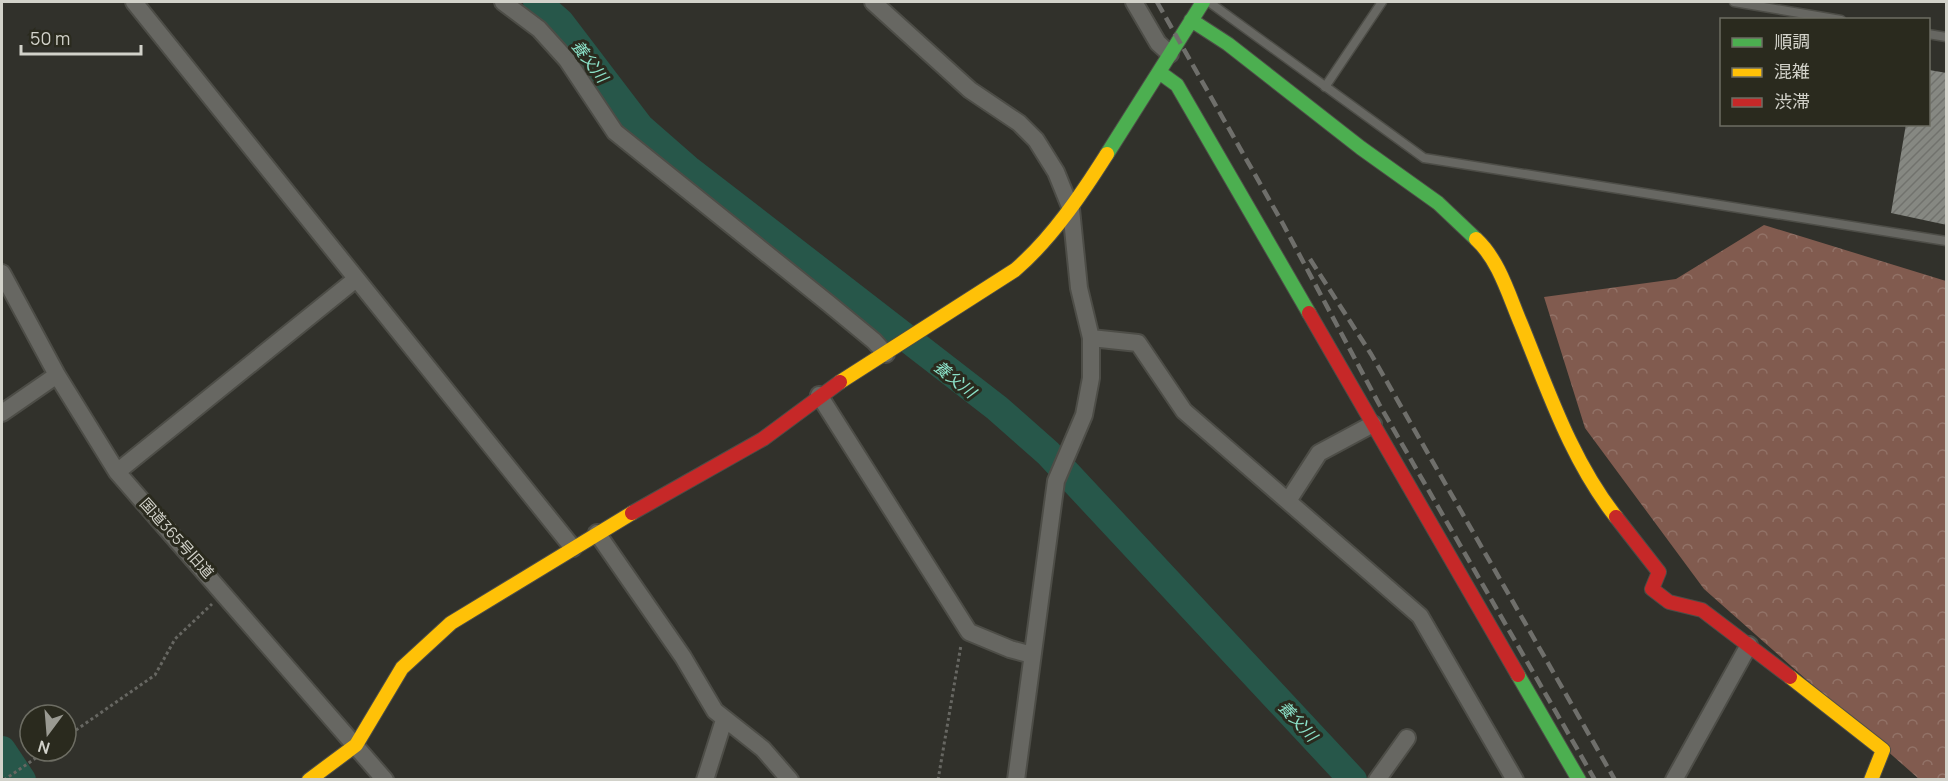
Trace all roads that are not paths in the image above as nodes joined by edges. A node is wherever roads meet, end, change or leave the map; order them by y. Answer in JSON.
{"nodes":[{"id":1,"x":134,"y":2,"type":"edge"},
{"id":2,"x":503,"y":2,"type":"edge"},
{"id":3,"x":873,"y":2,"type":"edge"},
{"id":4,"x":1134,"y":2,"type":"edge"},
{"id":5,"x":1203,"y":2,"type":"edge"},
{"id":6,"x":1209,"y":2,"type":"edge"},
{"id":7,"x":1382,"y":2,"type":"edge"},
{"id":8,"x":1734,"y":2,"type":"edge"},
{"id":9,"x":1829,"y":18,"type":"edge"},
{"id":10,"x":1191,"y":20,"type":"junction"},
{"id":11,"x":1930,"y":34,"type":"edge"},
{"id":12,"x":1947,"y":37,"type":"edge"},
{"id":13,"x":1170,"y":54,"type":"junction"},
{"id":14,"x":1159,"y":72,"type":"junction"},
{"id":15,"x":1325,"y":87,"type":"junction"},
{"id":16,"x":1071,"y":209,"type":"junction"},
{"id":17,"x":1947,"y":241,"type":"edge"},
{"id":18,"x":2,"y":273,"type":"edge"},
{"id":19,"x":356,"y":279,"type":"junction"},
{"id":20,"x":1091,"y":338,"type":"junction"},
{"id":21,"x":890,"y":351,"type":"junction"},
{"id":22,"x":57,"y":375,"type":"junction"},
{"id":23,"x":819,"y":395,"type":"junction"},
{"id":24,"x":2,"y":413,"type":"edge"},
{"id":25,"x":1372,"y":424,"type":"junction"},
{"id":26,"x":117,"y":472,"type":"junction"},
{"id":27,"x":1288,"y":501,"type":"junction"},
{"id":28,"x":597,"y":532,"type":"junction"},
{"id":29,"x":573,"y":548,"type":"junction"},
{"id":30,"x":1749,"y":645,"type":"junction"},
{"id":31,"x":1032,"y":655,"type":"junction"},
{"id":32,"x":724,"y":720,"type":"junction"},
{"id":33,"x":1407,"y":738,"type":"dead end"},
{"id":34,"x":356,"y":745,"type":"junction"},
{"id":35,"x":309,"y":780,"type":"edge"},
{"id":36,"x":386,"y":780,"type":"edge"},
{"id":37,"x":705,"y":780,"type":"edge"},
{"id":38,"x":790,"y":780,"type":"edge"},
{"id":39,"x":1016,"y":780,"type":"edge"},
{"id":40,"x":1377,"y":780,"type":"edge"},
{"id":41,"x":1515,"y":780,"type":"edge"},
{"id":42,"x":1579,"y":780,"type":"edge"},
{"id":43,"x":1674,"y":780,"type":"edge"},
{"id":44,"x":1871,"y":780,"type":"edge"}],
"edges":[{"from":1,"to":19,"type":"street"},
{"from":2,"to":21,"type":"street"},
{"from":3,"to":16,"type":"street"},
{"from":4,"to":13,"type":"street"},
{"from":5,"to":10,"type":"street"},
{"from":6,"to":15,"type":"lane"},
{"from":7,"to":15,"type":"lane"},
{"from":8,"to":9,"type":"lane"},
{"from":10,"to":13,"type":"street"},
{"from":10,"to":30,"type":"street"},
{"from":11,"to":12,"type":"lane"},
{"from":13,"to":14,"type":"street"},
{"from":14,"to":16,"type":"street"},
{"from":14,"to":25,"type":"street"},
{"from":15,"to":17,"type":"lane"},
{"from":16,"to":20,"type":"street"},
{"from":16,"to":21,"type":"street"},
{"from":18,"to":22,"type":"street","name":"国道365号旧道"},
{"from":19,"to":26,"type":"street"},
{"from":19,"to":29,"type":"street"},
{"from":20,"to":27,"type":"street"},
{"from":20,"to":31,"type":"street"},
{"from":21,"to":23,"type":"street"},
{"from":22,"to":24,"type":"street"},
{"from":22,"to":26,"type":"street","name":"国道365号旧道"},
{"from":23,"to":28,"type":"street"},
{"from":23,"to":31,"type":"street"},
{"from":25,"to":27,"type":"street"},
{"from":25,"to":42,"type":"street"},
{"from":26,"to":34,"type":"street","name":"国道365号旧道"},
{"from":27,"to":41,"type":"street"},
{"from":28,"to":29,"type":"street"},
{"from":28,"to":32,"type":"street"},
{"from":29,"to":34,"type":"street"},
{"from":30,"to":43,"type":"street"},
{"from":30,"to":44,"type":"street"},
{"from":31,"to":39,"type":"street"},
{"from":32,"to":37,"type":"street"},
{"from":32,"to":38,"type":"street"},
{"from":33,"to":40,"type":"street"},
{"from":34,"to":35,"type":"street"},
{"from":34,"to":36,"type":"street","name":"国道365号旧道"}]}
